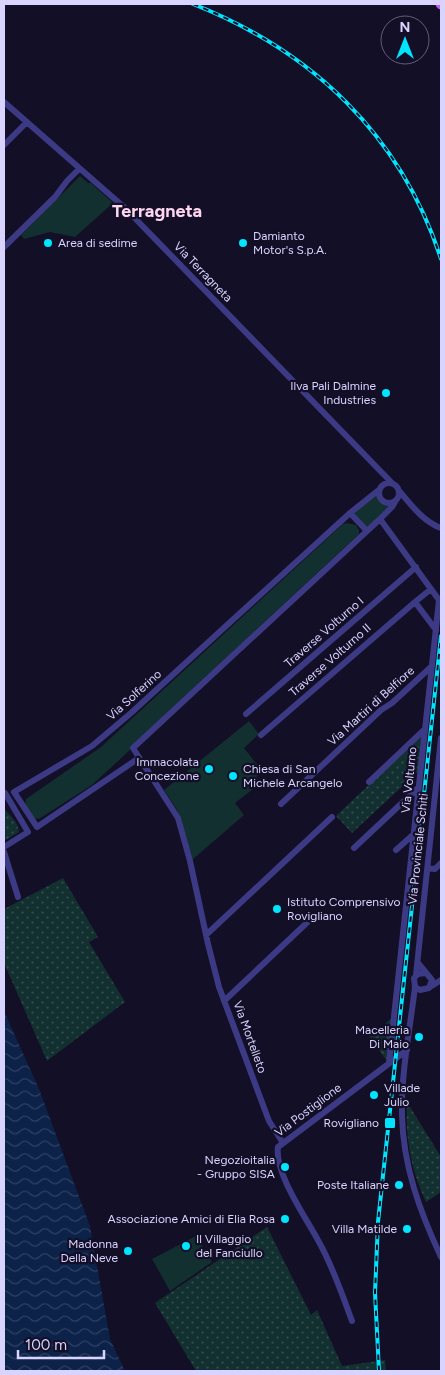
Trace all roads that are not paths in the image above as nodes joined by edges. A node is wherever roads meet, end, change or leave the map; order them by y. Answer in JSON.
{"nodes":[{"id":1,"x":4,"y":102,"type":"edge"},
{"id":2,"x":27,"y":122,"type":"junction"},
{"id":3,"x":4,"y":145,"type":"edge"},
{"id":4,"x":79,"y":169,"type":"junction"},
{"id":5,"x":4,"y":247,"type":"edge"},
{"id":6,"x":376,"y":467,"type":"junction"},
{"id":7,"x":392,"y":483,"type":"junction"},
{"id":8,"x":382,"y":487,"type":"junction"},
{"id":9,"x":399,"y":491,"type":"junction"},
{"id":10,"x":396,"y":501,"type":"junction"},
{"id":11,"x":407,"y":501,"type":"junction"},
{"id":12,"x":350,"y":513,"type":"junction"},
{"id":13,"x":380,"y":519,"type":"junction"},
{"id":14,"x":441,"y":528,"type":"edge"},
{"id":15,"x":367,"y":531,"type":"junction"},
{"id":16,"x":416,"y":567,"type":"junction"},
{"id":17,"x":431,"y":589,"type":"junction"},
{"id":18,"x":414,"y":602,"type":"junction"},
{"id":19,"x":436,"y":630,"type":"junction"},
{"id":20,"x":432,"y":666,"type":"junction"},
{"id":21,"x":246,"y":714,"type":"dead end"},
{"id":22,"x":426,"y":729,"type":"junction"},
{"id":23,"x":261,"y":735,"type":"dead end"},
{"id":24,"x":441,"y":738,"type":"edge"},
{"id":25,"x":139,"y":758,"type":"junction"},
{"id":26,"x":369,"y":782,"type":"dead end"},
{"id":27,"x":10,"y":787,"type":"dead end"},
{"id":28,"x":419,"y":787,"type":"junction"},
{"id":29,"x":4,"y":794,"type":"edge"},
{"id":30,"x":281,"y":804,"type":"dead end"},
{"id":31,"x":332,"y":817,"type":"dead end"},
{"id":32,"x":414,"y":833,"type":"junction"},
{"id":33,"x":4,"y":846,"type":"edge"},
{"id":34,"x":354,"y":848,"type":"dead end"},
{"id":35,"x":396,"y":850,"type":"dead end"},
{"id":36,"x":4,"y":852,"type":"edge"},
{"id":37,"x":441,"y":863,"type":"edge"},
{"id":38,"x":428,"y":868,"type":"junction"},
{"id":39,"x":18,"y":897,"type":"dead end"},
{"id":40,"x":313,"y":917,"type":"dead end"},
{"id":41,"x":206,"y":935,"type":"junction"},
{"id":42,"x":418,"y":963,"type":"junction"},
{"id":43,"x":428,"y":974,"type":"junction"},
{"id":44,"x":416,"y":975,"type":"junction"},
{"id":45,"x":441,"y":980,"type":"edge"},
{"id":46,"x":415,"y":986,"type":"junction"},
{"id":47,"x":430,"y":987,"type":"junction"},
{"id":48,"x":423,"y":991,"type":"junction"},
{"id":49,"x":224,"y":1001,"type":"junction"},
{"id":50,"x":413,"y":1001,"type":"junction"},
{"id":51,"x":407,"y":1050,"type":"junction"},
{"id":52,"x":389,"y":1063,"type":"junction"},
{"id":53,"x":283,"y":1143,"type":"junction"},
{"id":54,"x":441,"y":1257,"type":"edge"},
{"id":55,"x":352,"y":1321,"type":"dead end"}],
"edges":[{"from":1,"to":2,"type":"street","name":"Via Terragneta"},
{"from":2,"to":3,"type":"street"},
{"from":2,"to":4,"type":"street","name":"Via Terragneta"},
{"from":4,"to":5,"type":"street"},
{"from":4,"to":6,"type":"street","name":"Via Terragneta"},
{"from":6,"to":7,"type":"street","name":"Via Terragneta"},
{"from":6,"to":8,"type":"street"},
{"from":7,"to":8,"type":"street"},
{"from":7,"to":9,"type":"street"},
{"from":8,"to":10,"type":"street"},
{"from":8,"to":12,"type":"street","name":"Via Solferino"},
{"from":9,"to":10,"type":"street"},
{"from":9,"to":11,"type":"street"},
{"from":10,"to":11,"type":"street"},
{"from":10,"to":13,"type":"street"},
{"from":11,"to":14,"type":"street"},
{"from":12,"to":15,"type":"street"},
{"from":12,"to":25,"type":"street","name":"Via Solferino"},
{"from":13,"to":15,"type":"street"},
{"from":13,"to":16,"type":"street","name":"Via Volturno"},
{"from":15,"to":25,"type":"street","name":"Via Mortelleto"},
{"from":16,"to":17,"type":"street","name":"Via Volturno"},
{"from":16,"to":21,"type":"street","name":"Traverse Volturno I"},
{"from":17,"to":18,"type":"street","name":"Traverse Volturno II"},
{"from":17,"to":19,"type":"street","name":"Via Volturno"},
{"from":18,"to":19,"type":"street"},
{"from":18,"to":23,"type":"street","name":"Traverse Volturno II"},
{"from":19,"to":20,"type":"street","name":"Via Volturno"},
{"from":20,"to":22,"type":"street","name":"Via Volturno"},
{"from":20,"to":30,"type":"street","name":"Via Martiri di Belfiore"},
{"from":22,"to":26,"type":"street"},
{"from":22,"to":28,"type":"street","name":"Via Volturno"},
{"from":24,"to":38,"type":"street","name":"Via Provinciale Schiti"},
{"from":25,"to":41,"type":"street","name":"Via Mortelleto"},
{"from":27,"to":29,"type":"street"},
{"from":28,"to":32,"type":"street","name":"Via Volturno"},
{"from":28,"to":34,"type":"street"},
{"from":29,"to":33,"type":"street"},
{"from":31,"to":41,"type":"street"},
{"from":32,"to":35,"type":"street"},
{"from":32,"to":52,"type":"street","name":"Via Volturno"},
{"from":36,"to":39,"type":"street"},
{"from":37,"to":38,"type":"street"},
{"from":38,"to":42,"type":"street","name":"Via Provinciale Schiti"},
{"from":40,"to":49,"type":"street"},
{"from":41,"to":49,"type":"street","name":"Via Mortelleto"},
{"from":42,"to":43,"type":"street"},
{"from":42,"to":44,"type":"street","name":"Via Provinciale Schiti"},
{"from":43,"to":44,"type":"street"},
{"from":43,"to":45,"type":"street"},
{"from":43,"to":47,"type":"street"},
{"from":44,"to":46,"type":"street","name":"Via Provinciale Schiti"},
{"from":45,"to":47,"type":"street"},
{"from":46,"to":48,"type":"street"},
{"from":46,"to":50,"type":"street","name":"Via Provinciale Schiti"},
{"from":47,"to":48,"type":"street"},
{"from":48,"to":50,"type":"street"},
{"from":49,"to":53,"type":"street","name":"Via Mortelleto"},
{"from":50,"to":51,"type":"street","name":"Via Provinciale Schiti"},
{"from":51,"to":52,"type":"street","name":"Via Postiglione"},
{"from":51,"to":54,"type":"street","name":"Via Provinciale Schiti"},
{"from":52,"to":53,"type":"street","name":"Via Postiglione"},
{"from":53,"to":55,"type":"street","name":"Via Postiglione"}]}
